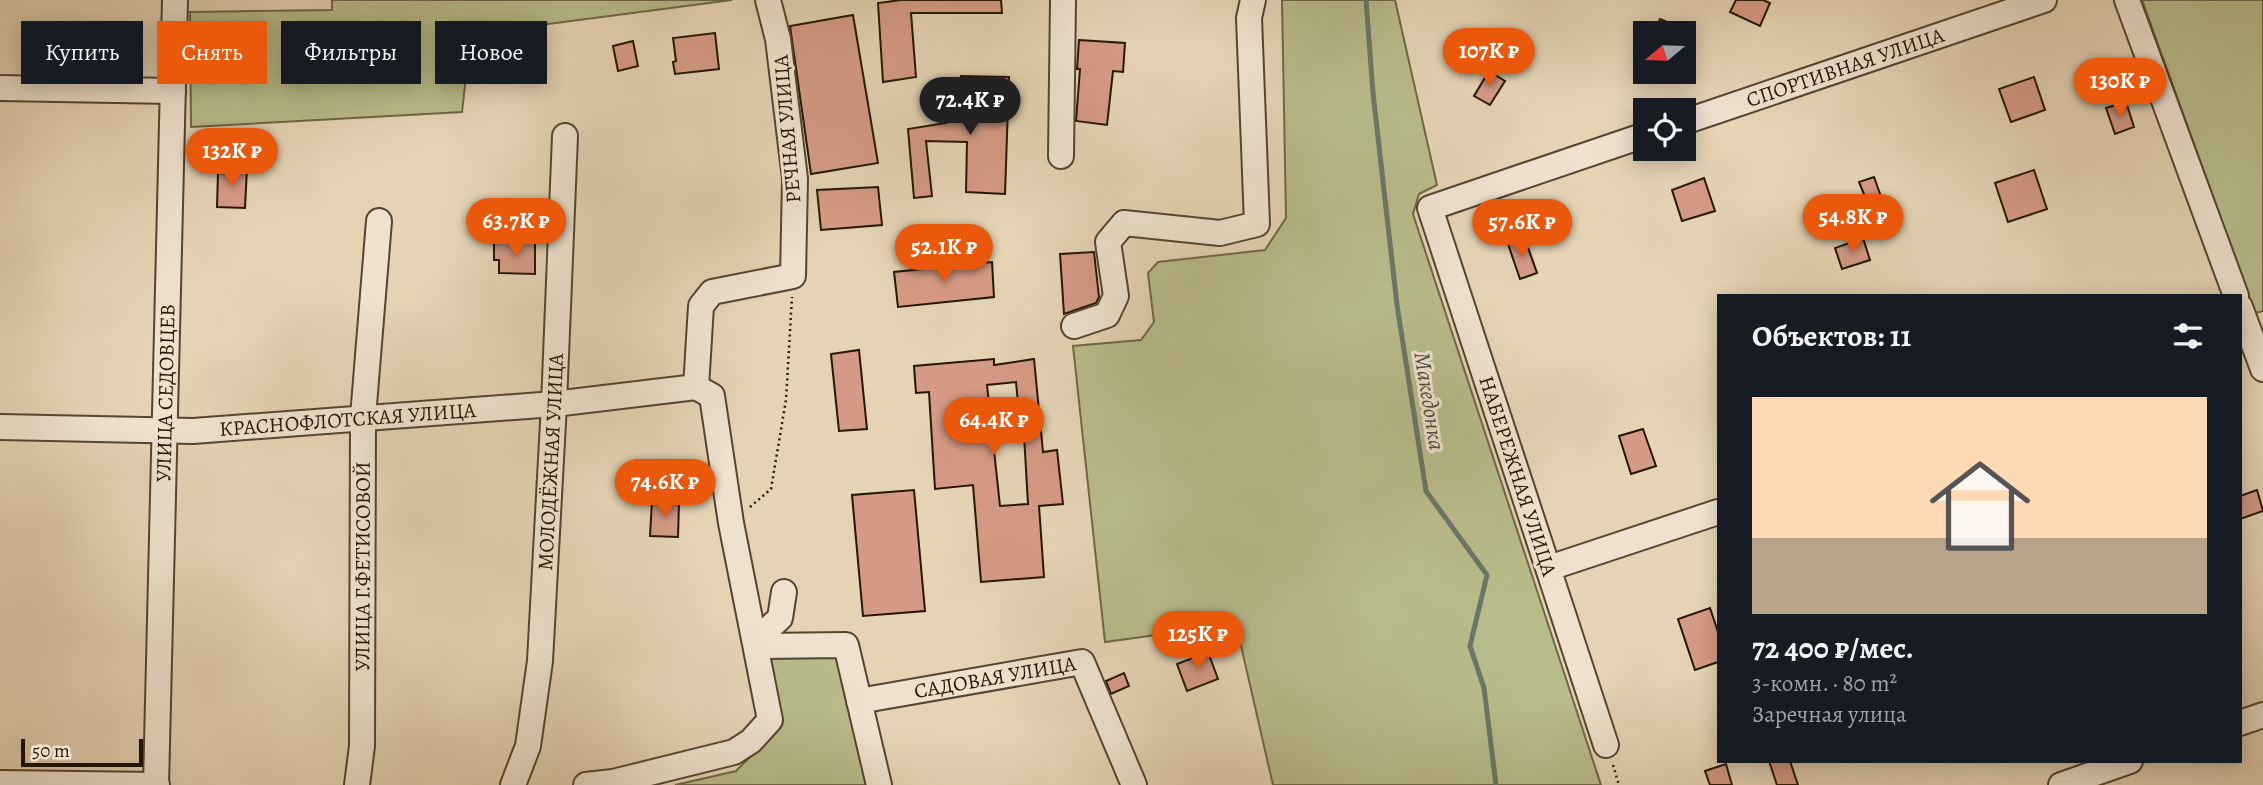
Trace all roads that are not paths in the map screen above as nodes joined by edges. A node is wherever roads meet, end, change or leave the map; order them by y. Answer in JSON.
{"nodes":[{"id":1,"x":175,"y":0,"type":"edge"},
{"id":2,"x":768,"y":0,"type":"edge"},
{"id":3,"x":1063,"y":0,"type":"edge"},
{"id":4,"x":1253,"y":0,"type":"edge"},
{"id":5,"x":2044,"y":0,"type":"edge"},
{"id":6,"x":2127,"y":0,"type":"edge"},
{"id":7,"x":0,"y":88,"type":"edge"},
{"id":8,"x":173,"y":91,"type":"junction"},
{"id":9,"x":1696,"y":118,"type":"edge"},
{"id":10,"x":565,"y":136,"type":"dead end"},
{"id":11,"x":1633,"y":139,"type":"edge"},
{"id":12,"x":1061,"y":156,"type":"dead end"},
{"id":13,"x":379,"y":221,"type":"dead end"},
{"id":14,"x":2235,"y":294,"type":"edge"},
{"id":15,"x":2242,"y":312,"type":"edge"},
{"id":16,"x":1074,"y":326,"type":"dead end"},
{"id":17,"x":2251,"y":335,"type":"edge"},
{"id":18,"x":2263,"y":369,"type":"edge"},
{"id":19,"x":696,"y":387,"type":"junction"},
{"id":20,"x":554,"y":404,"type":"junction"},
{"id":21,"x":363,"y":417,"type":"junction"},
{"id":22,"x":0,"y":427,"type":"edge"},
{"id":23,"x":164,"y":429,"type":"junction"},
{"id":24,"x":1717,"y":512,"type":"edge"},
{"id":25,"x":1549,"y":568,"type":"junction"},
{"id":26,"x":784,"y":592,"type":"dead end"},
{"id":27,"x":756,"y":643,"type":"junction"},
{"id":28,"x":859,"y":701,"type":"junction"},
{"id":29,"x":2263,"y":715,"type":"edge"},
{"id":30,"x":2242,"y":722,"type":"edge"},
{"id":31,"x":1606,"y":745,"type":"dead end"},
{"id":32,"x":2124,"y":763,"type":"edge"},
{"id":33,"x":0,"y":783,"type":"edge"},
{"id":34,"x":156,"y":785,"type":"edge"},
{"id":35,"x":357,"y":785,"type":"edge"},
{"id":36,"x":513,"y":785,"type":"edge"},
{"id":37,"x":586,"y":785,"type":"edge"},
{"id":38,"x":879,"y":785,"type":"edge"},
{"id":39,"x":1134,"y":785,"type":"edge"},
{"id":40,"x":2061,"y":785,"type":"edge"}],
"edges":[{"from":1,"to":8,"type":"street","name":"УЛИЦА СЕДОВЦЕВ"},
{"from":2,"to":19,"type":"street","name":"РЕЧНАЯ УЛИЦА"},
{"from":3,"to":12,"type":"street"},
{"from":4,"to":16,"type":"street"},
{"from":5,"to":9,"type":"street","name":"СПОРТИВНАЯ УЛИЦА"},
{"from":6,"to":14,"type":"street"},
{"from":7,"to":8,"type":"street"},
{"from":8,"to":23,"type":"street","name":"УЛИЦА СЕДОВЦЕВ"},
{"from":10,"to":20,"type":"street","name":"МОЛОДЁЖНАЯ УЛИЦА"},
{"from":11,"to":25,"type":"street","name":"НАБЕРЕЖНАЯ УЛИЦА"},
{"from":13,"to":21,"type":"street","name":"УЛИЦА Г.ФЕТИСОВОЙ"},
{"from":15,"to":17,"type":"street"},
{"from":17,"to":18,"type":"street"},
{"from":19,"to":20,"type":"street","name":"КРАСНОФЛОТСКАЯ УЛИЦА"},
{"from":19,"to":27,"type":"street"},
{"from":20,"to":21,"type":"street","name":"КРАСНОФЛОТСКАЯ УЛИЦА"},
{"from":20,"to":36,"type":"street","name":"МОЛОДЁЖНАЯ УЛИЦА"},
{"from":21,"to":23,"type":"street","name":"КРАСНОФЛОТСКАЯ УЛИЦА"},
{"from":21,"to":35,"type":"street","name":"УЛИЦА Г.ФЕТИСОВОЙ"},
{"from":22,"to":23,"type":"street","name":"КРАСНОФЛОТСКАЯ УЛИЦА"},
{"from":23,"to":34,"type":"street","name":"УЛИЦА СЕДОВЦЕВ"},
{"from":24,"to":25,"type":"street"},
{"from":25,"to":31,"type":"street","name":"НАБЕРЕЖНАЯ УЛИЦА"},
{"from":26,"to":27,"type":"street"},
{"from":27,"to":28,"type":"street"},
{"from":27,"to":37,"type":"street"},
{"from":28,"to":38,"type":"street"},
{"from":28,"to":39,"type":"street","name":"САДОВАЯ УЛИЦА"},
{"from":29,"to":30,"type":"street"},
{"from":32,"to":40,"type":"street"},
{"from":33,"to":34,"type":"street"}]}
